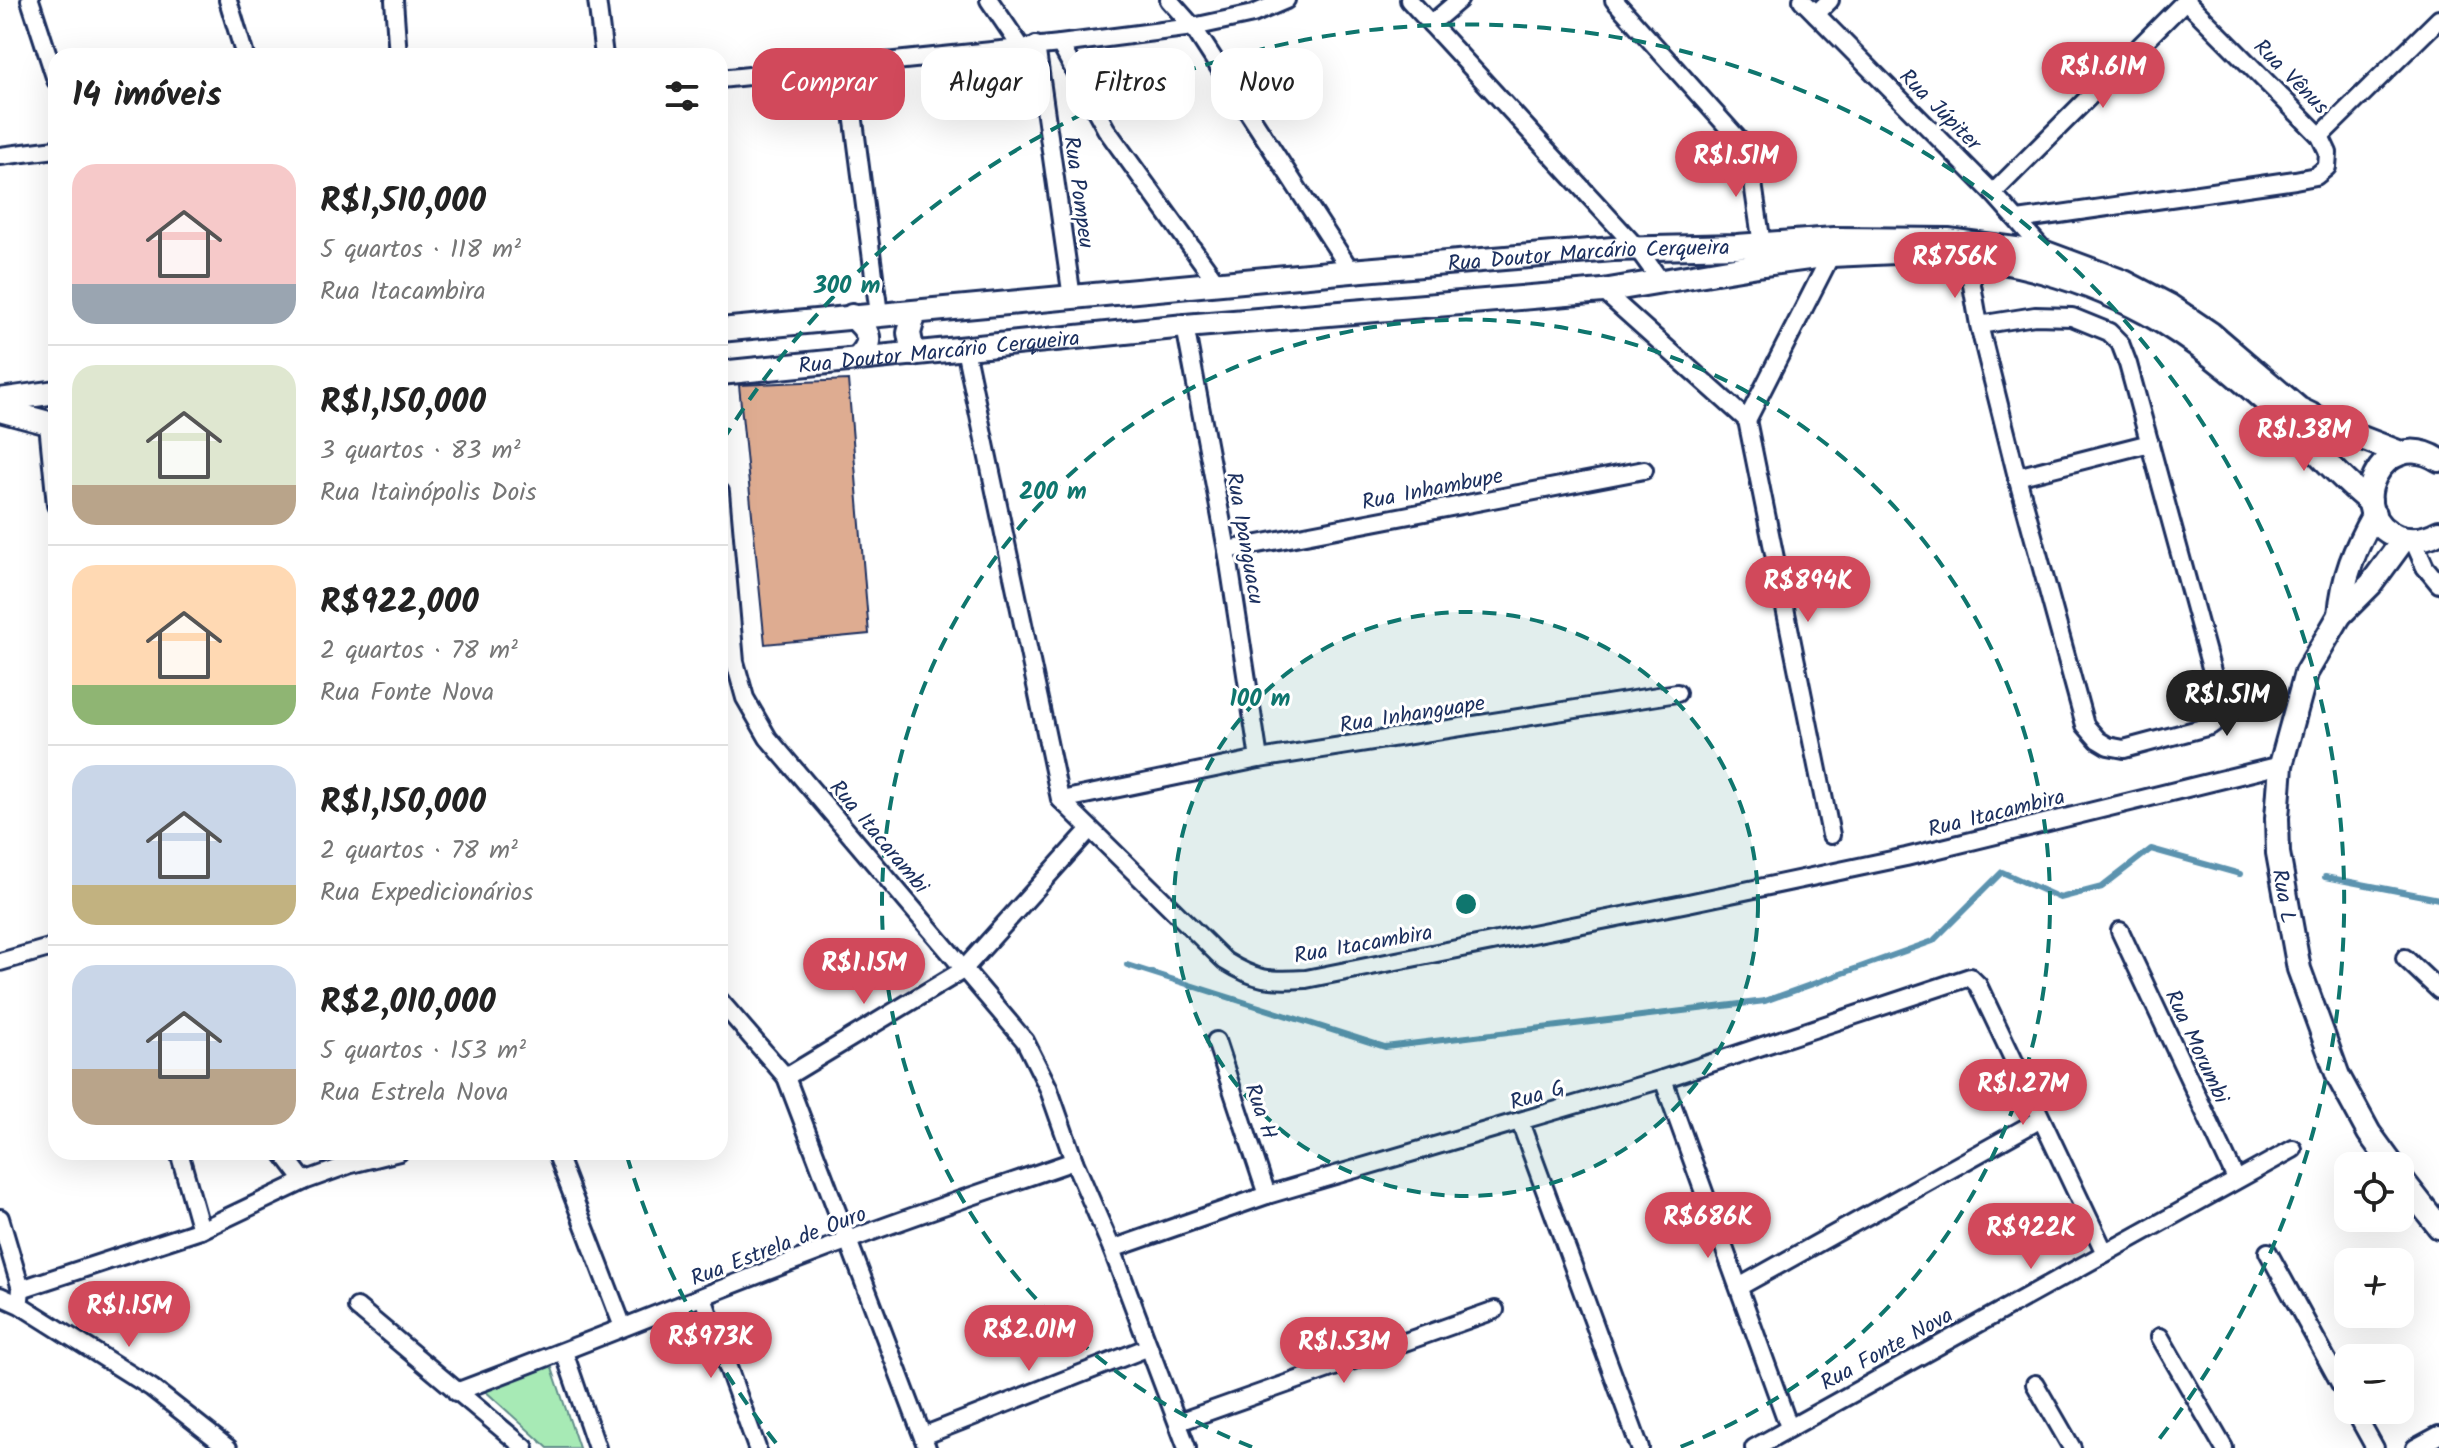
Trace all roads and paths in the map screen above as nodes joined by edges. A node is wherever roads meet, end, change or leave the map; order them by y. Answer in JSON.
{"nodes":[{"id":1,"x":30,"y":0,"type":"edge"},
{"id":2,"x":228,"y":0,"type":"edge"},
{"id":3,"x":394,"y":0,"type":"edge"},
{"id":4,"x":597,"y":0,"type":"edge"},
{"id":5,"x":989,"y":0,"type":"edge"},
{"id":6,"x":1169,"y":0,"type":"edge"},
{"id":7,"x":1286,"y":0,"type":"edge"},
{"id":8,"x":1409,"y":0,"type":"edge"},
{"id":9,"x":1459,"y":0,"type":"edge"},
{"id":10,"x":1614,"y":0,"type":"edge"},
{"id":11,"x":1802,"y":0,"type":"edge"},
{"id":12,"x":1830,"y":0,"type":"edge"},
{"id":13,"x":2186,"y":0,"type":"edge"},
{"id":14,"x":1816,"y":14,"type":"junction"},
{"id":15,"x":2439,"y":19,"type":"edge"},
{"id":16,"x":1431,"y":24,"type":"junction"},
{"id":17,"x":1193,"y":27,"type":"junction"},
{"id":18,"x":1060,"y":44,"type":"junction"},
{"id":19,"x":1029,"y":46,"type":"junction"},
{"id":20,"x":243,"y":48,"type":"edge"},
{"id":21,"x":397,"y":48,"type":"edge"},
{"id":22,"x":603,"y":48,"type":"edge"},
{"id":23,"x":48,"y":55,"type":"edge"},
{"id":24,"x":905,"y":60,"type":"edge"},
{"id":25,"x":752,"y":76,"type":"edge"},
{"id":26,"x":728,"y":78,"type":"edge"},
{"id":27,"x":854,"y":120,"type":"edge"},
{"id":28,"x":2320,"y":136,"type":"junction"},
{"id":29,"x":48,"y":150,"type":"edge"},
{"id":30,"x":0,"y":156,"type":"edge"},
{"id":31,"x":1993,"y":193,"type":"junction"},
{"id":32,"x":2018,"y":220,"type":"junction"},
{"id":33,"x":1762,"y":245,"type":"junction"},
{"id":34,"x":1637,"y":248,"type":"junction"},
{"id":35,"x":2046,"y":253,"type":"junction"},
{"id":36,"x":1831,"y":255,"type":"junction"},
{"id":37,"x":1967,"y":256,"type":"junction"},
{"id":38,"x":1351,"y":271,"type":"junction"},
{"id":39,"x":1660,"y":280,"type":"junction"},
{"id":40,"x":1218,"y":284,"type":"junction"},
{"id":41,"x":1603,"y":291,"type":"junction"},
{"id":42,"x":1072,"y":298,"type":"junction"},
{"id":43,"x":915,"y":312,"type":"junction"},
{"id":44,"x":879,"y":314,"type":"junction"},
{"id":45,"x":852,"y":316,"type":"junction"},
{"id":46,"x":1979,"y":325,"type":"junction"},
{"id":47,"x":1185,"y":326,"type":"junction"},
{"id":48,"x":728,"y":329,"type":"edge"},
{"id":49,"x":965,"y":349,"type":"junction"},
{"id":50,"x":913,"y":354,"type":"junction"},
{"id":51,"x":857,"y":359,"type":"junction"},
{"id":52,"x":728,"y":372,"type":"edge"},
{"id":53,"x":48,"y":393,"type":"edge"},
{"id":54,"x":0,"y":400,"type":"edge"},
{"id":55,"x":0,"y":410,"type":"edge"},
{"id":56,"x":1747,"y":420,"type":"junction"},
{"id":57,"x":48,"y":423,"type":"edge"},
{"id":58,"x":2150,"y":443,"type":"junction"},
{"id":59,"x":2401,"y":453,"type":"junction"},
{"id":60,"x":2435,"y":454,"type":"edge"},
{"id":61,"x":1644,"y":470,"type":"dead end"},
{"id":62,"x":2017,"y":477,"type":"junction"},
{"id":63,"x":2372,"y":508,"type":"junction"},
{"id":64,"x":2439,"y":532,"type":"edge"},
{"id":65,"x":2409,"y":540,"type":"junction"},
{"id":66,"x":1227,"y":550,"type":"junction"},
{"id":67,"x":728,"y":583,"type":"edge"},
{"id":68,"x":2439,"y":584,"type":"edge"},
{"id":69,"x":2340,"y":615,"type":"junction"},
{"id":70,"x":1677,"y":693,"type":"dead end"},
{"id":71,"x":1259,"y":759,"type":"junction"},
{"id":72,"x":2281,"y":765,"type":"junction"},
{"id":73,"x":1061,"y":800,"type":"junction"},
{"id":74,"x":1090,"y":829,"type":"junction"},
{"id":75,"x":1831,"y":835,"type":"dead end"},
{"id":76,"x":2120,"y":931,"type":"dead end"},
{"id":77,"x":48,"y":948,"type":"edge"},
{"id":78,"x":2405,"y":958,"type":"dead end"},
{"id":79,"x":0,"y":962,"type":"edge"},
{"id":80,"x":963,"y":970,"type":"junction"},
{"id":81,"x":2439,"y":990,"type":"edge"},
{"id":82,"x":728,"y":1010,"type":"edge"},
{"id":83,"x":1216,"y":1041,"type":"dead end"},
{"id":84,"x":786,"y":1077,"type":"junction"},
{"id":85,"x":1663,"y":1079,"type":"junction"},
{"id":86,"x":2041,"y":1119,"type":"junction"},
{"id":87,"x":1520,"y":1122,"type":"junction"},
{"id":88,"x":2293,"y":1149,"type":"dead end"},
{"id":89,"x":2383,"y":1152,"type":"edge"},
{"id":90,"x":181,"y":1160,"type":"edge"},
{"id":91,"x":288,"y":1160,"type":"edge"},
{"id":92,"x":367,"y":1160,"type":"edge"},
{"id":93,"x":559,"y":1160,"type":"edge"},
{"id":94,"x":1074,"y":1161,"type":"junction"},
{"id":95,"x":2236,"y":1179,"type":"junction"},
{"id":96,"x":304,"y":1181,"type":"junction"},
{"id":97,"x":1267,"y":1195,"type":"junction"},
{"id":98,"x":2414,"y":1195,"type":"edge"},
{"id":99,"x":0,"y":1218,"type":"edge"},
{"id":100,"x":2439,"y":1227,"type":"edge"},
{"id":101,"x":201,"y":1230,"type":"junction"},
{"id":102,"x":849,"y":1240,"type":"junction"},
{"id":103,"x":1112,"y":1249,"type":"junction"},
{"id":104,"x":2268,"y":1252,"type":"dead end"},
{"id":105,"x":2105,"y":1253,"type":"junction"},
{"id":106,"x":1739,"y":1287,"type":"junction"},
{"id":107,"x":0,"y":1296,"type":"edge"},
{"id":108,"x":20,"y":1297,"type":"junction"},
{"id":109,"x":703,"y":1298,"type":"junction"},
{"id":110,"x":357,"y":1307,"type":"dead end"},
{"id":111,"x":1495,"y":1310,"type":"dead end"},
{"id":112,"x":623,"y":1327,"type":"junction"},
{"id":113,"x":2160,"y":1337,"type":"dead end"},
{"id":114,"x":1149,"y":1347,"type":"junction"},
{"id":115,"x":564,"y":1352,"type":"junction"},
{"id":116,"x":2334,"y":1372,"type":"edge"},
{"id":117,"x":2035,"y":1384,"type":"dead end"},
{"id":118,"x":456,"y":1392,"type":"junction"},
{"id":119,"x":1179,"y":1422,"type":"junction"},
{"id":120,"x":2362,"y":1424,"type":"edge"},
{"id":121,"x":1789,"y":1427,"type":"junction"},
{"id":122,"x":2439,"y":1435,"type":"edge"},
{"id":123,"x":925,"y":1442,"type":"edge"},
{"id":124,"x":228,"y":1448,"type":"edge"},
{"id":125,"x":525,"y":1448,"type":"edge"},
{"id":126,"x":597,"y":1448,"type":"edge"},
{"id":127,"x":757,"y":1448,"type":"edge"},
{"id":128,"x":1187,"y":1448,"type":"edge"},
{"id":129,"x":1640,"y":1448,"type":"edge"},
{"id":130,"x":1754,"y":1448,"type":"edge"},
{"id":131,"x":2072,"y":1448,"type":"edge"},
{"id":132,"x":2224,"y":1448,"type":"edge"},
{"id":133,"x":2375,"y":1448,"type":"edge"},
{"id":134,"x":2415,"y":1448,"type":"edge"}],
"edges":[{"from":1,"to":23,"type":"street"},
{"from":2,"to":20,"type":"street"},
{"from":3,"to":21,"type":"street"},
{"from":4,"to":22,"type":"street"},
{"from":5,"to":19,"type":"street"},
{"from":6,"to":17,"type":"street"},
{"from":7,"to":17,"type":"street"},
{"from":8,"to":16,"type":"street"},
{"from":9,"to":16,"type":"street"},
{"from":10,"to":33,"type":"street"},
{"from":11,"to":14,"type":"street","name":"Rua Júpiter"},
{"from":12,"to":14,"type":"street"},
{"from":13,"to":28,"type":"street","name":"Rua Vênus"},
{"from":13,"to":31,"type":"street"},
{"from":14,"to":31,"type":"street","name":"Rua Júpiter"},
{"from":15,"to":28,"type":"street"},
{"from":16,"to":34,"type":"street"},
{"from":17,"to":18,"type":"street"},
{"from":17,"to":38,"type":"street"},
{"from":18,"to":19,"type":"street"},
{"from":18,"to":40,"type":"street"},
{"from":19,"to":24,"type":"street"},
{"from":19,"to":42,"type":"street","name":"Rua Pompeu"},
{"from":25,"to":26,"type":"street"},
{"from":27,"to":44,"type":"street"},
{"from":28,"to":32,"type":"street","name":"Rua Vênus"},
{"from":29,"to":30,"type":"street"},
{"from":31,"to":32,"type":"street","name":"Rua Júpiter"},
{"from":32,"to":35,"type":"street","name":"Rua Júpiter"},
{"from":33,"to":34,"type":"street","name":"Rua Doutor Marcário Cerqueira"},
{"from":33,"to":35,"type":"street","name":"Rua Doutor Marcário Cerqueira"},
{"from":34,"to":38,"type":"street","name":"Rua Doutor Marcário Cerqueira"},
{"from":34,"to":39,"type":"street"},
{"from":35,"to":59,"type":"street","name":"Rua Doutor Marcário Cerqueira"},
{"from":36,"to":37,"type":"street","name":"Rua Doutor Marcário Cerqueira"},
{"from":36,"to":39,"type":"street","name":"Rua Doutor Marcário Cerqueira"},
{"from":36,"to":56,"type":"street"},
{"from":37,"to":46,"type":"street"},
{"from":37,"to":63,"type":"street","name":"Rua Doutor Marcário Cerqueira"},
{"from":38,"to":40,"type":"street","name":"Rua Doutor Marcário Cerqueira"},
{"from":39,"to":41,"type":"street","name":"Rua Doutor Marcário Cerqueira"},
{"from":40,"to":42,"type":"street","name":"Rua Doutor Marcário Cerqueira"},
{"from":41,"to":47,"type":"street","name":"Rua Doutor Marcário Cerqueira"},
{"from":41,"to":56,"type":"street"},
{"from":42,"to":43,"type":"street","name":"Rua Doutor Marcário Cerqueira"},
{"from":43,"to":44,"type":"street","name":"Rua Doutor Marcário Cerqueira"},
{"from":43,"to":50,"type":"street"},
{"from":44,"to":45,"type":"street","name":"Rua Doutor Marcário Cerqueira"},
{"from":45,"to":48,"type":"street","name":"Rua Doutor Marcário Cerqueira"},
{"from":45,"to":51,"type":"street"},
{"from":46,"to":58,"type":"street"},
{"from":46,"to":62,"type":"street"},
{"from":47,"to":49,"type":"street","name":"Rua Doutor Marcário Cerqueira"},
{"from":47,"to":66,"type":"street","name":"Rua Ipanguacu"},
{"from":49,"to":50,"type":"street","name":"Rua Doutor Marcário Cerqueira"},
{"from":49,"to":73,"type":"street"},
{"from":50,"to":51,"type":"street","name":"Rua Doutor Marcário Cerqueira"},
{"from":51,"to":52,"type":"street","name":"Rua Doutor Marcário Cerqueira"},
{"from":53,"to":54,"type":"street"},
{"from":55,"to":57,"type":"street"},
{"from":56,"to":75,"type":"street"},
{"from":58,"to":62,"type":"street"},
{"from":58,"to":62,"type":"street"},
{"from":59,"to":60,"type":"street","name":"Rua Doutor Marcário Cerqueira"},
{"from":59,"to":63,"type":"street","name":"Rua L"},
{"from":61,"to":66,"type":"street","name":"Rua Inhambupe"},
{"from":63,"to":65,"type":"street","name":"Rua Doutor Marcário Cerqueira"},
{"from":63,"to":69,"type":"street","name":"Rua L"},
{"from":64,"to":65,"type":"street"},
{"from":65,"to":68,"type":"street"},
{"from":65,"to":69,"type":"street","name":"Rua L"},
{"from":66,"to":71,"type":"street","name":"Rua Ipanguacu"},
{"from":67,"to":80,"type":"street","name":"Rua Itacarambi"},
{"from":69,"to":72,"type":"street","name":"Rua L"},
{"from":70,"to":71,"type":"street","name":"Rua Inhanguape"},
{"from":71,"to":73,"type":"street","name":"Rua Inhanguape"},
{"from":72,"to":74,"type":"street","name":"Rua Itacambira"},
{"from":72,"to":89,"type":"street","name":"Rua L"},
{"from":73,"to":74,"type":"street","name":"Rua Itacambira"},
{"from":74,"to":80,"type":"street"},
{"from":76,"to":95,"type":"street","name":"Rua Morumbi"},
{"from":77,"to":79,"type":"street"},
{"from":78,"to":81,"type":"street"},
{"from":80,"to":84,"type":"street"},
{"from":80,"to":94,"type":"street","name":"Rua Itacarambi"},
{"from":82,"to":84,"type":"street"},
{"from":83,"to":97,"type":"street","name":"Rua H"},
{"from":84,"to":102,"type":"street"},
{"from":85,"to":86,"type":"street","name":"Rua G"},
{"from":85,"to":87,"type":"street","name":"Rua G"},
{"from":85,"to":106,"type":"street"},
{"from":86,"to":105,"type":"street"},
{"from":86,"to":106,"type":"street"},
{"from":87,"to":97,"type":"street","name":"Rua G"},
{"from":87,"to":129,"type":"street"},
{"from":88,"to":95,"type":"street","name":"Rua Fonte Nova"},
{"from":90,"to":101,"type":"street"},
{"from":91,"to":96,"type":"street"},
{"from":92,"to":96,"type":"street"},
{"from":93,"to":112,"type":"street"},
{"from":94,"to":102,"type":"street","name":"Rua Estrela de Ouro"},
{"from":94,"to":103,"type":"street","name":"Rua Itacarambi"},
{"from":95,"to":105,"type":"street","name":"Rua Fonte Nova"},
{"from":96,"to":101,"type":"street"},
{"from":97,"to":103,"type":"street","name":"Rua G"},
{"from":98,"to":100,"type":"street"},
{"from":99,"to":108,"type":"street"},
{"from":101,"to":108,"type":"street"},
{"from":102,"to":109,"type":"street","name":"Rua Estrela de Ouro"},
{"from":102,"to":123,"type":"street"},
{"from":103,"to":114,"type":"street","name":"Rua Itacarambi"},
{"from":104,"to":116,"type":"street"},
{"from":105,"to":121,"type":"street","name":"Rua Fonte Nova"},
{"from":106,"to":121,"type":"street"},
{"from":107,"to":108,"type":"street"},
{"from":108,"to":124,"type":"street"},
{"from":109,"to":112,"type":"street","name":"Rua Estrela de Ouro"},
{"from":109,"to":127,"type":"street"},
{"from":110,"to":118,"type":"street"},
{"from":111,"to":119,"type":"street"},
{"from":112,"to":115,"type":"street","name":"Rua Estrela de Ouro"},
{"from":113,"to":132,"type":"street"},
{"from":114,"to":119,"type":"street","name":"Rua Itacarambi"},
{"from":114,"to":123,"type":"street"},
{"from":115,"to":118,"type":"street","name":"Rua Estrela de Ouro"},
{"from":115,"to":126,"type":"street"},
{"from":117,"to":131,"type":"street"},
{"from":118,"to":125,"type":"street"},
{"from":119,"to":128,"type":"street","name":"Rua Itacarambi"},
{"from":120,"to":133,"type":"street"},
{"from":121,"to":130,"type":"street","name":"Rua Fonte Nova"},
{"from":122,"to":134,"type":"street"}]}
